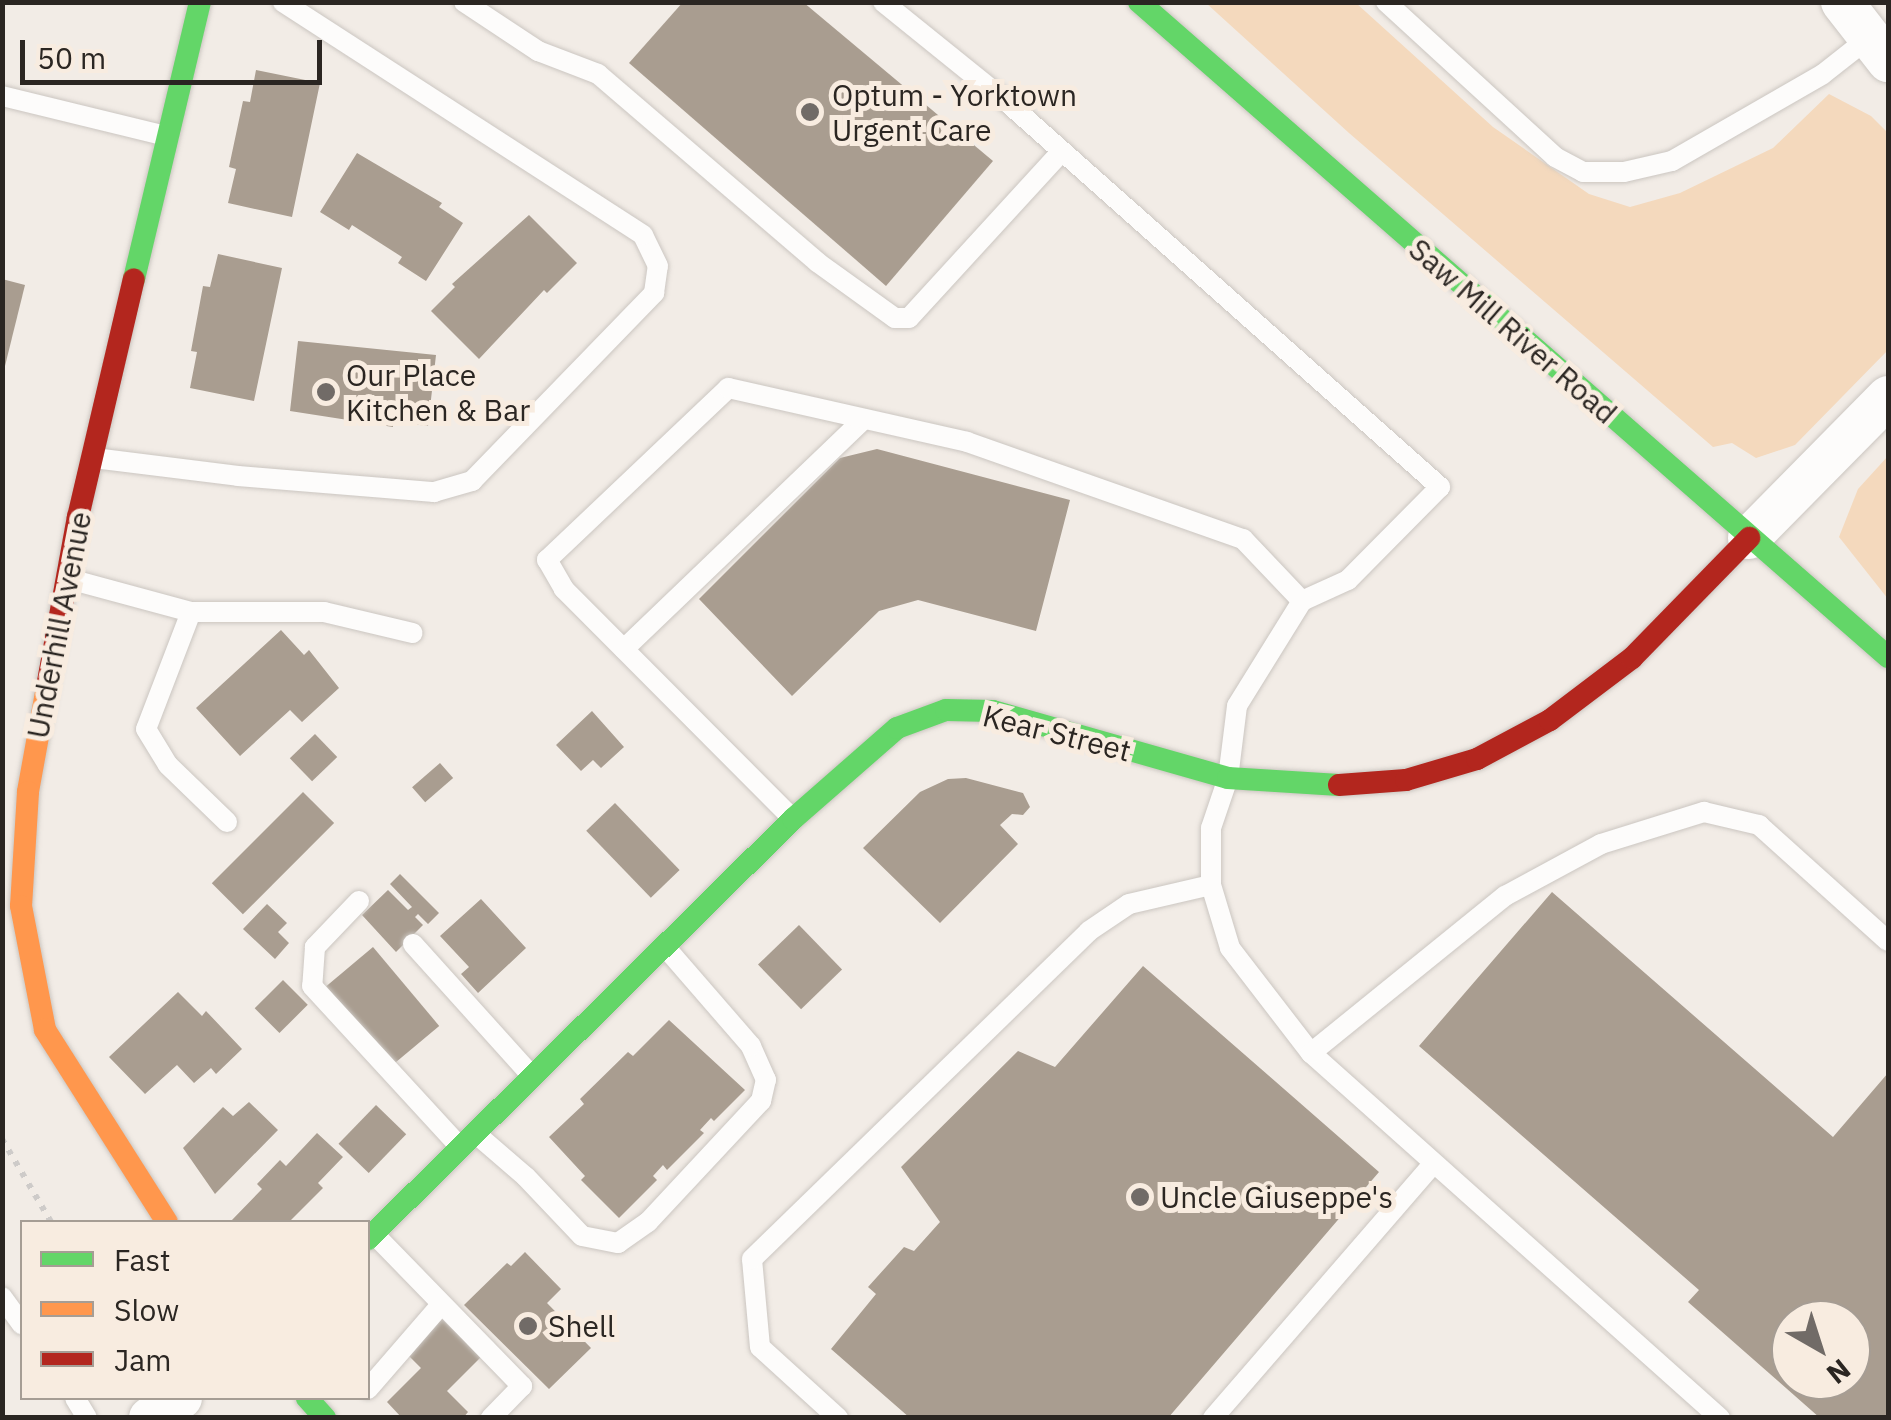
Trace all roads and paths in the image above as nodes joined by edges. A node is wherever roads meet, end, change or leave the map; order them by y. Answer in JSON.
{"nodes":[{"id":1,"x":200,"y":2,"type":"edge"},
{"id":2,"x":283,"y":2,"type":"edge"},
{"id":3,"x":464,"y":2,"type":"edge"},
{"id":4,"x":883,"y":2,"type":"edge"},
{"id":5,"x":1139,"y":2,"type":"edge"},
{"id":6,"x":1386,"y":2,"type":"edge"},
{"id":7,"x":1842,"y":2,"type":"edge"},
{"id":8,"x":1879,"y":49,"type":"edge"},
{"id":9,"x":2,"y":96,"type":"edge"},
{"id":10,"x":168,"y":136,"type":"junction"},
{"id":11,"x":1062,"y":151,"type":"junction"},
{"id":12,"x":1888,"y":397,"type":"edge"},
{"id":13,"x":864,"y":419,"type":"junction"},
{"id":14,"x":92,"y":457,"type":"junction"},
{"id":15,"x":1749,"y":538,"type":"junction"},
{"id":16,"x":67,"y":578,"type":"junction"},
{"id":17,"x":1302,"y":601,"type":"junction"},
{"id":18,"x":191,"y":612,"type":"junction"},
{"id":19,"x":413,"y":633,"type":"dead end"},
{"id":20,"x":624,"y":649,"type":"junction"},
{"id":21,"x":1888,"y":657,"type":"edge"},
{"id":22,"x":2,"y":774,"type":"edge"},
{"id":23,"x":1228,"y":778,"type":"junction"},
{"id":24,"x":30,"y":781,"type":"junction"},
{"id":25,"x":794,"y":819,"type":"junction"},
{"id":26,"x":227,"y":822,"type":"dead end"},
{"id":27,"x":1211,"y":884,"type":"junction"},
{"id":28,"x":360,"y":901,"type":"dead end"},
{"id":29,"x":1888,"y":940,"type":"edge"},
{"id":30,"x":414,"y":944,"type":"dead end"},
{"id":31,"x":664,"y":946,"type":"junction"},
{"id":32,"x":1311,"y":1054,"type":"junction"},
{"id":33,"x":531,"y":1075,"type":"junction"},
{"id":34,"x":2,"y":1139,"type":"edge"},
{"id":35,"x":467,"y":1139,"type":"junction"},
{"id":36,"x":1434,"y":1163,"type":"junction"},
{"id":37,"x":50,"y":1220,"type":"edge"},
{"id":38,"x":166,"y":1220,"type":"edge"},
{"id":39,"x":370,"y":1236,"type":"edge"},
{"id":40,"x":2,"y":1298,"type":"edge"},
{"id":41,"x":440,"y":1306,"type":"junction"},
{"id":42,"x":20,"y":1322,"type":"edge"},
{"id":43,"x":370,"y":1386,"type":"edge"},
{"id":44,"x":178,"y":1400,"type":"edge"},
{"id":45,"x":150,"y":1418,"type":"edge"},
{"id":46,"x":491,"y":1418,"type":"edge"},
{"id":47,"x":838,"y":1418,"type":"edge"},
{"id":48,"x":1213,"y":1418,"type":"edge"},
{"id":49,"x":1720,"y":1418,"type":"edge"}],
"edges":[{"from":1,"to":10,"type":"street","name":"Underhill Avenue"},
{"from":2,"to":14,"type":"lane"},
{"from":3,"to":11,"type":"lane"},
{"from":4,"to":11,"type":"lane"},
{"from":5,"to":15,"type":"street","name":"Saw Mill River Road"},
{"from":6,"to":8,"type":"lane"},
{"from":7,"to":8,"type":"street"},
{"from":9,"to":10,"type":"lane"},
{"from":10,"to":14,"type":"street","name":"Underhill Avenue"},
{"from":11,"to":17,"type":"lane"},
{"from":12,"to":15,"type":"street"},
{"from":13,"to":17,"type":"lane"},
{"from":13,"to":20,"type":"lane"},
{"from":13,"to":20,"type":"lane"},
{"from":14,"to":16,"type":"street","name":"Underhill Avenue"},
{"from":15,"to":21,"type":"street","name":"Saw Mill River Road"},
{"from":15,"to":23,"type":"street","name":"Kear Street"},
{"from":16,"to":18,"type":"lane"},
{"from":16,"to":24,"type":"street","name":"Underhill Avenue"},
{"from":17,"to":23,"type":"lane"},
{"from":18,"to":19,"type":"lane"},
{"from":18,"to":26,"type":"lane"},
{"from":20,"to":25,"type":"lane"},
{"from":22,"to":24,"type":"lane"},
{"from":23,"to":25,"type":"street","name":"Kear Street"},
{"from":23,"to":27,"type":"lane"},
{"from":24,"to":38,"type":"street","name":"Underhill Avenue"},
{"from":25,"to":31,"type":"street","name":"Kear Street"},
{"from":27,"to":32,"type":"lane"},
{"from":27,"to":47,"type":"lane"},
{"from":28,"to":35,"type":"lane"},
{"from":29,"to":32,"type":"lane"},
{"from":30,"to":33,"type":"lane"},
{"from":31,"to":33,"type":"street","name":"Kear Street"},
{"from":31,"to":35,"type":"lane"},
{"from":32,"to":36,"type":"lane"},
{"from":33,"to":35,"type":"street","name":"Kear Street"},
{"from":34,"to":37,"type":"path"},
{"from":35,"to":39,"type":"street","name":"Kear Street"},
{"from":36,"to":48,"type":"lane"},
{"from":36,"to":49,"type":"lane"},
{"from":39,"to":41,"type":"lane"},
{"from":40,"to":42,"type":"lane"},
{"from":41,"to":43,"type":"lane"},
{"from":41,"to":46,"type":"lane"},
{"from":44,"to":45,"type":"street"}]}
